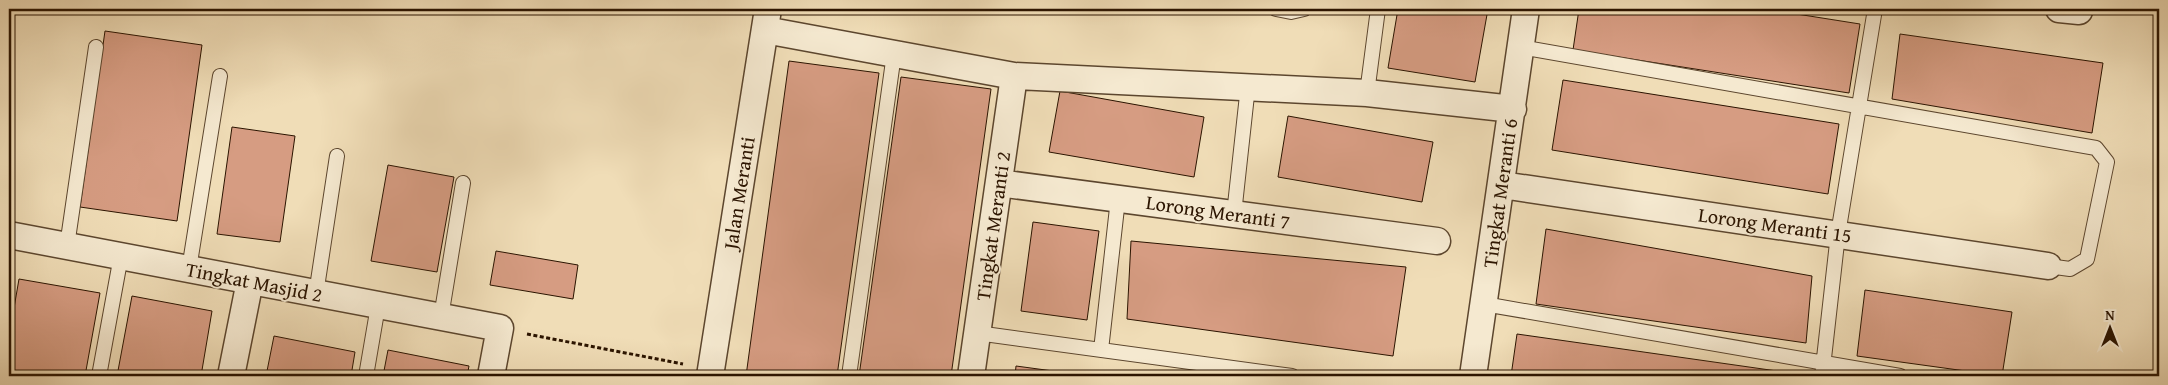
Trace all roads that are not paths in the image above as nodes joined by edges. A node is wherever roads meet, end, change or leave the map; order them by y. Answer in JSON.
{"nodes":[{"id":1,"x":1276,"y":9,"type":"edge"},
{"id":2,"x":1304,"y":9,"type":"edge"},
{"id":3,"x":1378,"y":9,"type":"edge"},
{"id":4,"x":1526,"y":9,"type":"edge"},
{"id":5,"x":1875,"y":9,"type":"edge"},
{"id":6,"x":766,"y":20,"type":"edge"},
{"id":7,"x":96,"y":47,"type":"dead end"},
{"id":8,"x":1520,"y":47,"type":"junction"},
{"id":9,"x":894,"y":54,"type":"junction"},
{"id":10,"x":220,"y":76,"type":"dead end"},
{"id":11,"x":1014,"y":76,"type":"junction"},
{"id":12,"x":1248,"y":86,"type":"junction"},
{"id":13,"x":1367,"y":93,"type":"junction"},
{"id":14,"x":1859,"y":107,"type":"junction"},
{"id":15,"x":1513,"y":109,"type":"junction"},
{"id":16,"x":337,"y":156,"type":"dead end"},
{"id":17,"x":463,"y":183,"type":"dead end"},
{"id":18,"x":999,"y":183,"type":"junction"},
{"id":19,"x":1502,"y":185,"type":"junction"},
{"id":20,"x":1118,"y":199,"type":"junction"},
{"id":21,"x":1234,"y":214,"type":"junction"},
{"id":22,"x":1838,"y":234,"type":"junction"},
{"id":23,"x":9,"y":235,"type":"edge"},
{"id":24,"x":1437,"y":242,"type":"dead end"},
{"id":25,"x":67,"y":246,"type":"junction"},
{"id":26,"x":121,"y":256,"type":"junction"},
{"id":27,"x":2048,"y":266,"type":"joint"},
{"id":28,"x":189,"y":269,"type":"junction"},
{"id":29,"x":250,"y":281,"type":"junction"},
{"id":30,"x":316,"y":294,"type":"junction"},
{"id":31,"x":1484,"y":304,"type":"junction"},
{"id":32,"x":378,"y":306,"type":"junction"},
{"id":33,"x":441,"y":317,"type":"junction"},
{"id":34,"x":977,"y":333,"type":"junction"},
{"id":35,"x":1101,"y":350,"type":"junction"},
{"id":36,"x":1823,"y":370,"type":"edge"},
{"id":37,"x":711,"y":373,"type":"edge"},
{"id":38,"x":99,"y":376,"type":"edge"},
{"id":39,"x":231,"y":376,"type":"edge"},
{"id":40,"x":366,"y":376,"type":"edge"},
{"id":41,"x":491,"y":376,"type":"edge"},
{"id":42,"x":849,"y":376,"type":"edge"},
{"id":43,"x":971,"y":376,"type":"edge"},
{"id":44,"x":1286,"y":376,"type":"edge"},
{"id":45,"x":1474,"y":376,"type":"edge"},
{"id":46,"x":1900,"y":376,"type":"edge"}],
"edges":[{"from":1,"to":2,"type":"lane"},
{"from":3,"to":13,"type":"lane"},
{"from":4,"to":8,"type":"street","name":"Tingkat Meranti 6"},
{"from":5,"to":14,"type":"lane"},
{"from":6,"to":9,"type":"street"},
{"from":6,"to":37,"type":"street","name":"Jalan Meranti"},
{"from":7,"to":25,"type":"lane"},
{"from":8,"to":14,"type":"lane"},
{"from":8,"to":15,"type":"street","name":"Tingkat Meranti 6"},
{"from":9,"to":11,"type":"street"},
{"from":9,"to":42,"type":"lane"},
{"from":10,"to":28,"type":"lane"},
{"from":11,"to":12,"type":"street"},
{"from":11,"to":18,"type":"street","name":"Tingkat Meranti 2"},
{"from":12,"to":13,"type":"street"},
{"from":12,"to":21,"type":"lane"},
{"from":13,"to":15,"type":"street"},
{"from":14,"to":22,"type":"lane"},
{"from":14,"to":27,"type":"lane"},
{"from":15,"to":19,"type":"street","name":"Tingkat Meranti 6"},
{"from":16,"to":30,"type":"lane"},
{"from":17,"to":33,"type":"lane"},
{"from":18,"to":20,"type":"street","name":"Lorong Meranti 7"},
{"from":18,"to":34,"type":"street","name":"Tingkat Meranti 2"},
{"from":19,"to":22,"type":"street","name":"Lorong Meranti 15"},
{"from":19,"to":31,"type":"street","name":"Tingkat Meranti 6"},
{"from":20,"to":21,"type":"street","name":"Lorong Meranti 7"},
{"from":20,"to":35,"type":"lane"},
{"from":21,"to":24,"type":"street","name":"Lorong Meranti 7"},
{"from":22,"to":27,"type":"street","name":"Lorong Meranti 15"},
{"from":22,"to":36,"type":"lane"},
{"from":23,"to":25,"type":"street","name":"Tingkat Masjid 2"},
{"from":25,"to":26,"type":"street","name":"Tingkat Masjid 2"},
{"from":26,"to":28,"type":"street","name":"Tingkat Masjid 2"},
{"from":26,"to":38,"type":"lane"},
{"from":28,"to":29,"type":"street","name":"Tingkat Masjid 2"},
{"from":29,"to":30,"type":"street","name":"Tingkat Masjid 2"},
{"from":29,"to":39,"type":"street"},
{"from":30,"to":32,"type":"street","name":"Tingkat Masjid 2"},
{"from":31,"to":36,"type":"lane"},
{"from":31,"to":45,"type":"street","name":"Tingkat Meranti 6"},
{"from":32,"to":33,"type":"street","name":"Tingkat Masjid 2"},
{"from":32,"to":40,"type":"lane"},
{"from":33,"to":41,"type":"street","name":"Tingkat Masjid 2"},
{"from":34,"to":35,"type":"lane"},
{"from":34,"to":43,"type":"street","name":"Tingkat Meranti 2"},
{"from":35,"to":44,"type":"lane"},
{"from":36,"to":46,"type":"lane"}]}
